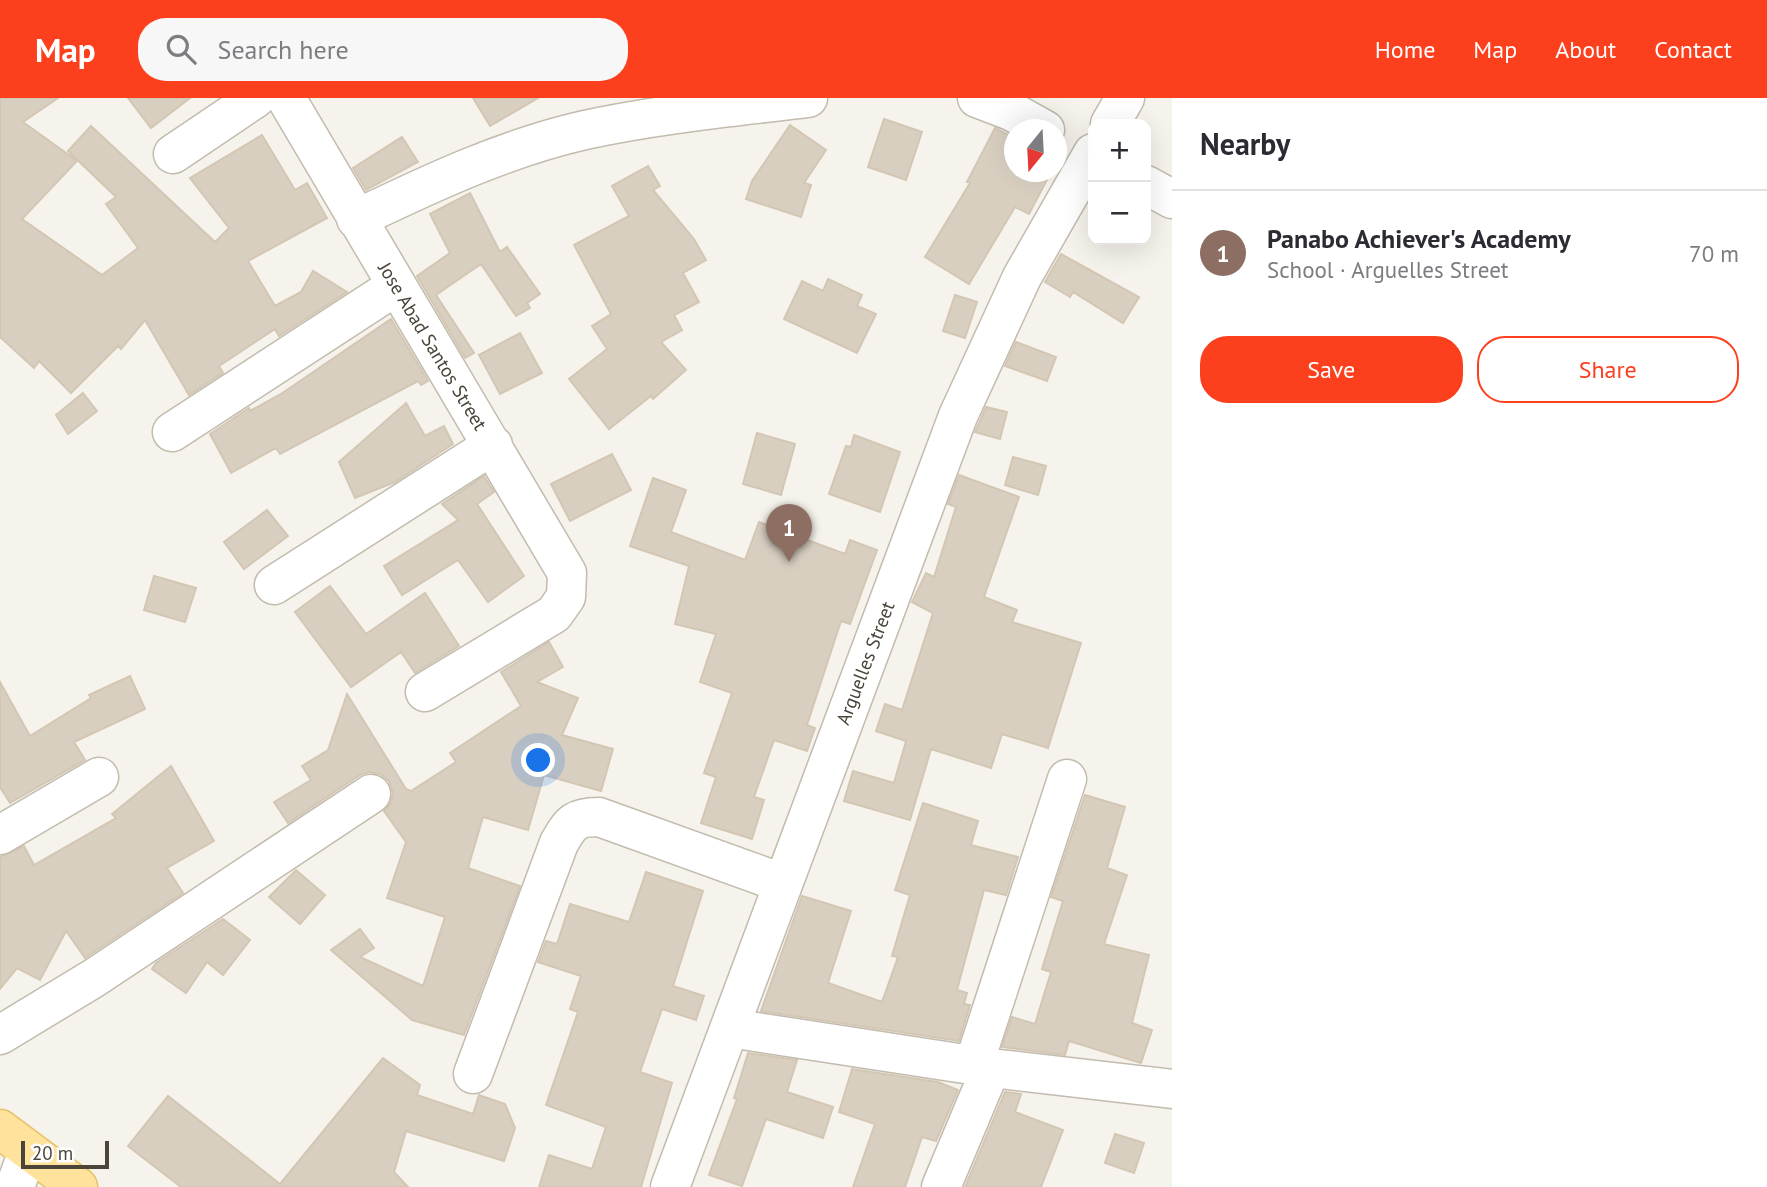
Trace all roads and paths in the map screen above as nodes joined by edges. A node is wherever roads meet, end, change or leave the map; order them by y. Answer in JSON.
{"nodes":[{"id":1,"x":256,"y":98,"type":"edge"},
{"id":2,"x":286,"y":98,"type":"edge"},
{"id":3,"x":808,"y":98,"type":"edge"},
{"id":4,"x":977,"y":98,"type":"edge"},
{"id":5,"x":1125,"y":98,"type":"edge"},
{"id":6,"x":1025,"y":119,"type":"edge"},
{"id":7,"x":1113,"y":119,"type":"edge"},
{"id":8,"x":1067,"y":139,"type":"edge"},
{"id":9,"x":1088,"y":145,"type":"edge"},
{"id":10,"x":173,"y":154,"type":"dead end"},
{"id":11,"x":1088,"y":163,"type":"edge"},
{"id":12,"x":1151,"y":188,"type":"edge"},
{"id":13,"x":1172,"y":199,"type":"edge"},
{"id":14,"x":356,"y":219,"type":"junction"},
{"id":15,"x":396,"y":286,"type":"junction"},
{"id":16,"x":172,"y":432,"type":"dead end"},
{"id":17,"x":493,"y":445,"type":"junction"},
{"id":18,"x":274,"y":585,"type":"dead end"},
{"id":19,"x":425,"y":692,"type":"dead end"},
{"id":20,"x":99,"y":777,"type":"dead end"},
{"id":21,"x":1067,"y":779,"type":"dead end"},
{"id":22,"x":371,"y":794,"type":"dead end"},
{"id":23,"x":0,"y":835,"type":"edge"},
{"id":24,"x":782,"y":883,"type":"junction"},
{"id":25,"x":730,"y":1028,"type":"junction"},
{"id":26,"x":0,"y":1035,"type":"edge"},
{"id":27,"x":982,"y":1066,"type":"junction"},
{"id":28,"x":473,"y":1074,"type":"dead end"},
{"id":29,"x":1172,"y":1089,"type":"edge"},
{"id":30,"x":14,"y":1140,"type":"edge"},
{"id":31,"x":15,"y":1187,"type":"edge"},
{"id":32,"x":78,"y":1187,"type":"edge"},
{"id":33,"x":670,"y":1187,"type":"edge"},
{"id":34,"x":941,"y":1187,"type":"edge"}],
"edges":[{"from":1,"to":10,"type":"street"},
{"from":2,"to":14,"type":"street","name":"Jose Abad Santos Street"},
{"from":3,"to":14,"type":"street"},
{"from":4,"to":6,"type":"street"},
{"from":5,"to":7,"type":"street","name":"Arguelles Street"},
{"from":8,"to":9,"type":"street"},
{"from":11,"to":24,"type":"street","name":"Arguelles Street"},
{"from":12,"to":13,"type":"street"},
{"from":14,"to":15,"type":"street","name":"Jose Abad Santos Street"},
{"from":15,"to":16,"type":"street"},
{"from":15,"to":17,"type":"street","name":"Jose Abad Santos Street"},
{"from":17,"to":18,"type":"street"},
{"from":17,"to":19,"type":"street","name":"Jose Abad Santos Street"},
{"from":20,"to":23,"type":"street"},
{"from":21,"to":27,"type":"street"},
{"from":22,"to":26,"type":"street"},
{"from":24,"to":25,"type":"street","name":"Arguelles Street"},
{"from":24,"to":28,"type":"street"},
{"from":25,"to":27,"type":"street"},
{"from":25,"to":33,"type":"street","name":"Arguelles Street"},
{"from":27,"to":29,"type":"street"},
{"from":27,"to":34,"type":"street"},
{"from":30,"to":31,"type":"street"},
{"from":30,"to":32,"type":"main road"}]}
